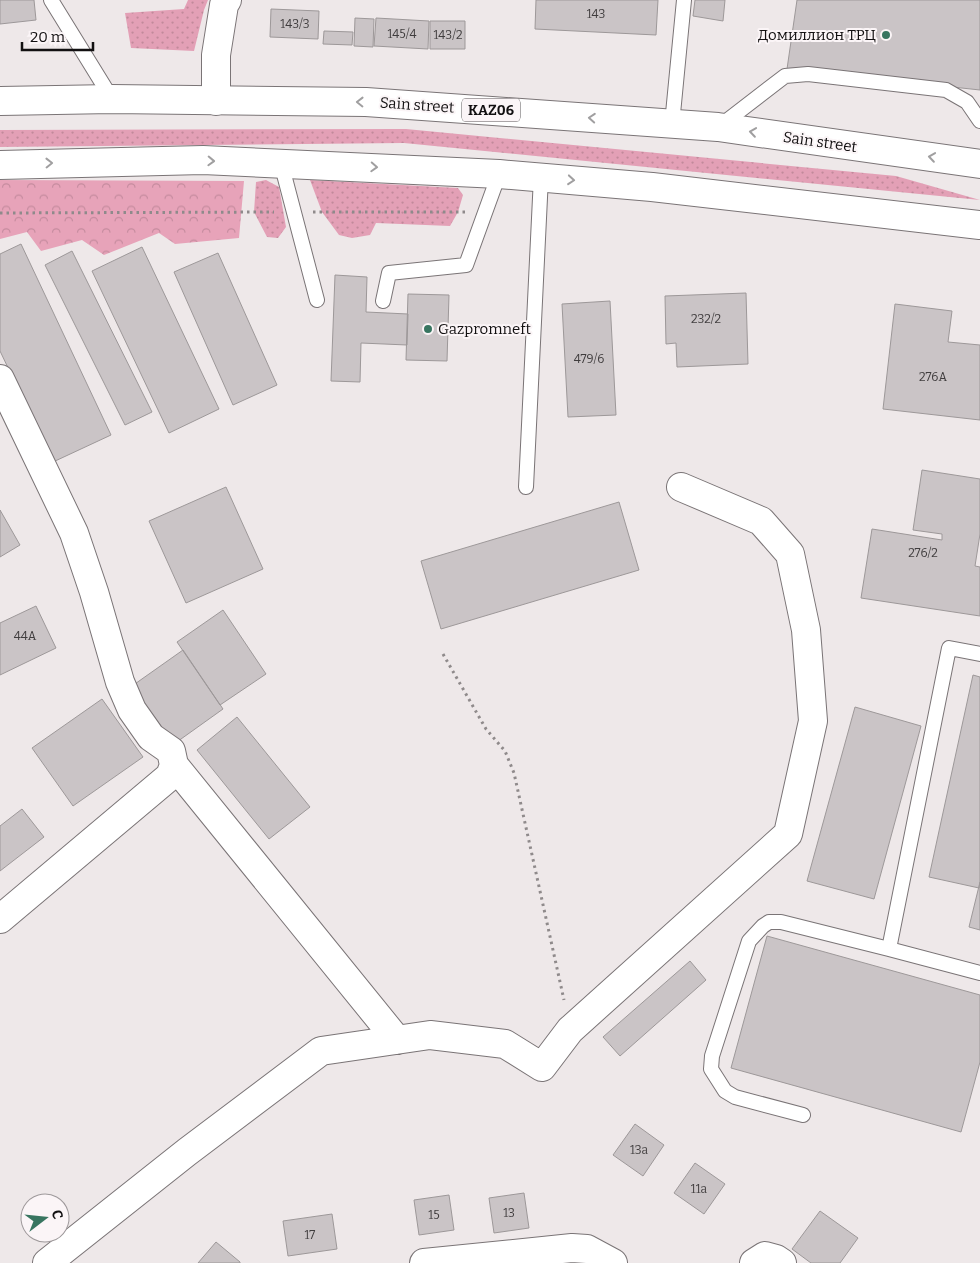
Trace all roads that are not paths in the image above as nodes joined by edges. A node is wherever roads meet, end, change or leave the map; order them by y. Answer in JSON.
{"nodes":[{"id":1,"x":51,"y":0,"type":"edge"},
{"id":2,"x":227,"y":0,"type":"edge"},
{"id":3,"x":684,"y":0,"type":"edge"},
{"id":4,"x":112,"y":100,"type":"junction"},
{"id":5,"x":0,"y":101,"type":"edge"},
{"id":6,"x":216,"y":101,"type":"junction"},
{"id":7,"x":980,"y":121,"type":"edge"},
{"id":8,"x":672,"y":124,"type":"junction"},
{"id":9,"x":718,"y":127,"type":"junction"},
{"id":10,"x":281,"y":163,"type":"junction"},
{"id":11,"x":0,"y":164,"type":"edge"},
{"id":12,"x":980,"y":164,"type":"edge"},
{"id":13,"x":499,"y":174,"type":"junction"},
{"id":14,"x":541,"y":177,"type":"junction"},
{"id":15,"x":980,"y":225,"type":"edge"},
{"id":16,"x":317,"y":300,"type":"dead end"},
{"id":17,"x":383,"y":301,"type":"dead end"},
{"id":18,"x":0,"y":379,"type":"edge"},
{"id":19,"x":10,"y":423,"type":"edge"},
{"id":20,"x":526,"y":487,"type":"dead end"},
{"id":21,"x":681,"y":487,"type":"dead end"},
{"id":22,"x":980,"y":654,"type":"edge"},
{"id":23,"x":174,"y":765,"type":"junction"},
{"id":24,"x":0,"y":919,"type":"edge"},
{"id":25,"x":888,"y":949,"type":"junction"},
{"id":26,"x":980,"y":974,"type":"edge"},
{"id":27,"x":397,"y":1040,"type":"junction"},
{"id":28,"x":803,"y":1115,"type":"dead end"},
{"id":29,"x":47,"y":1263,"type":"edge"},
{"id":30,"x":424,"y":1263,"type":"edge"},
{"id":31,"x":613,"y":1263,"type":"edge"}],
"edges":[{"from":1,"to":4,"type":"lane"},
{"from":2,"to":6,"type":"main road"},
{"from":3,"to":8,"type":"lane"},
{"from":4,"to":5,"type":"main road","name":"Sain street","number":"KАZ06"},
{"from":4,"to":6,"type":"main road","name":"Sain street","number":"KАZ06"},
{"from":8,"to":6,"type":"main road","name":"Sain street","number":"KАZ06","one_way":true},
{"from":7,"to":9,"type":"lane"},
{"from":8,"to":9,"type":"main road","name":"Sain street","number":"KАZ06"},
{"from":12,"to":9,"type":"main road","name":"Sain street","number":"KАZ06","one_way":true},
{"from":11,"to":10,"type":"main road","one_way":true},
{"from":10,"to":13,"type":"main road","one_way":true},
{"from":10,"to":16,"type":"lane"},
{"from":13,"to":14,"type":"main road"},
{"from":13,"to":17,"type":"lane"},
{"from":14,"to":15,"type":"main road","one_way":true},
{"from":14,"to":20,"type":"lane"},
{"from":18,"to":19,"type":"main road"},
{"from":19,"to":23,"type":"main road"},
{"from":21,"to":27,"type":"main road"},
{"from":22,"to":25,"type":"lane"},
{"from":23,"to":24,"type":"main road"},
{"from":23,"to":27,"type":"main road"},
{"from":25,"to":26,"type":"lane"},
{"from":25,"to":28,"type":"lane"},
{"from":27,"to":29,"type":"main road"},
{"from":30,"to":31,"type":"main road"}]}
